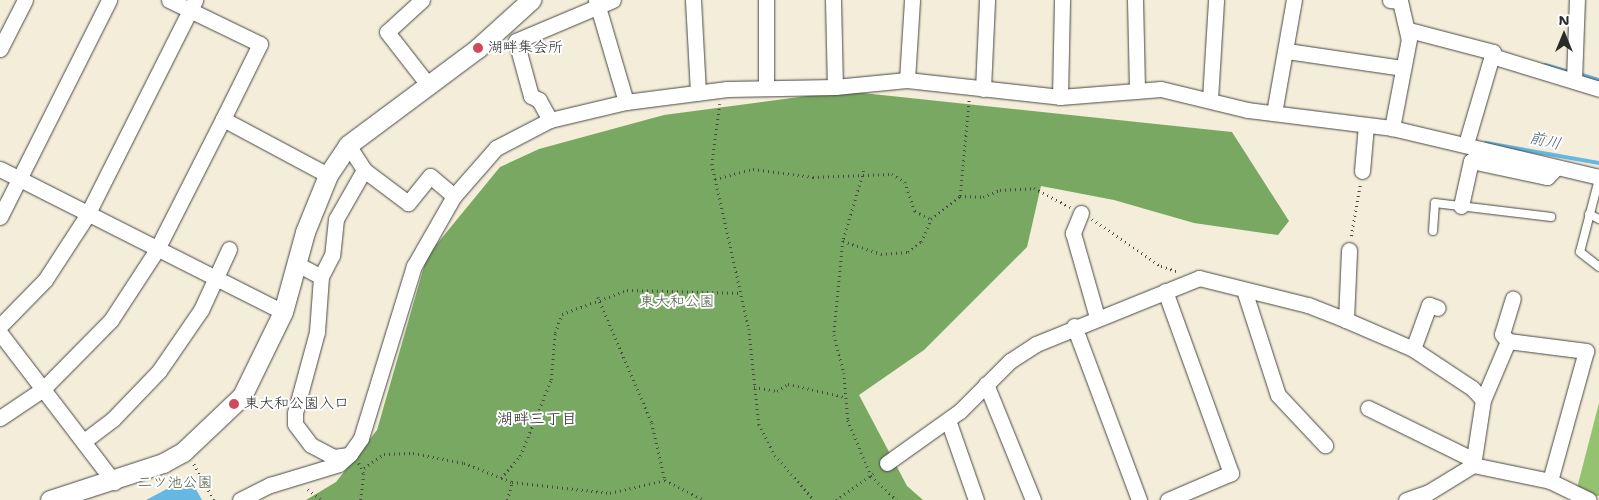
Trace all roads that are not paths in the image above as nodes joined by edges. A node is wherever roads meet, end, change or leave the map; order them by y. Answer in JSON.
{"nodes":[{"id":1,"x":25,"y":0,"type":"edge"},
{"id":2,"x":109,"y":0,"type":"edge"},
{"id":3,"x":169,"y":0,"type":"edge"},
{"id":4,"x":422,"y":0,"type":"edge"},
{"id":5,"x":532,"y":0,"type":"edge"},
{"id":6,"x":613,"y":0,"type":"edge"},
{"id":7,"x":694,"y":0,"type":"edge"},
{"id":8,"x":766,"y":0,"type":"edge"},
{"id":9,"x":833,"y":0,"type":"edge"},
{"id":10,"x":912,"y":0,"type":"edge"},
{"id":11,"x":987,"y":0,"type":"edge"},
{"id":12,"x":1062,"y":0,"type":"edge"},
{"id":13,"x":1135,"y":0,"type":"edge"},
{"id":14,"x":1216,"y":0,"type":"edge"},
{"id":15,"x":1294,"y":0,"type":"edge"},
{"id":16,"x":1397,"y":0,"type":"edge"},
{"id":17,"x":1578,"y":0,"type":"edge"},
{"id":18,"x":597,"y":3,"type":"edge"},
{"id":19,"x":193,"y":5,"type":"edge"},
{"id":20,"x":1409,"y":30,"type":"junction"},
{"id":21,"x":0,"y":49,"type":"edge"},
{"id":22,"x":1287,"y":51,"type":"junction"},
{"id":23,"x":1492,"y":56,"type":"junction"},
{"id":24,"x":1402,"y":68,"type":"junction"},
{"id":25,"x":1576,"y":74,"type":"junction"},
{"id":26,"x":907,"y":80,"type":"junction"},
{"id":27,"x":428,"y":86,"type":"junction"},
{"id":28,"x":834,"y":87,"type":"junction"},
{"id":29,"x":766,"y":88,"type":"junction"},
{"id":30,"x":983,"y":89,"type":"junction"},
{"id":31,"x":1599,"y":89,"type":"edge"},
{"id":32,"x":1137,"y":90,"type":"junction"},
{"id":33,"x":698,"y":93,"type":"junction"},
{"id":34,"x":1060,"y":97,"type":"junction"},
{"id":35,"x":1210,"y":99,"type":"junction"},
{"id":36,"x":626,"y":102,"type":"junction"},
{"id":37,"x":1274,"y":113,"type":"junction"},
{"id":38,"x":223,"y":119,"type":"junction"},
{"id":39,"x":550,"y":120,"type":"junction"},
{"id":40,"x":1366,"y":125,"type":"junction"},
{"id":41,"x":1392,"y":128,"type":"junction"},
{"id":42,"x":1466,"y":144,"type":"junction"},
{"id":43,"x":348,"y":145,"type":"junction"},
{"id":44,"x":1556,"y":168,"type":"junction"},
{"id":45,"x":0,"y":169,"type":"edge"},
{"id":46,"x":364,"y":170,"type":"junction"},
{"id":47,"x":1362,"y":171,"type":"road end"},
{"id":48,"x":328,"y":175,"type":"junction"},
{"id":49,"x":18,"y":178,"type":"junction"},
{"id":50,"x":1599,"y":178,"type":"edge"},
{"id":51,"x":454,"y":196,"type":"junction"},
{"id":52,"x":1461,"y":206,"type":"junction"},
{"id":53,"x":88,"y":212,"type":"junction"},
{"id":54,"x":1081,"y":213,"type":"road end"},
{"id":55,"x":1589,"y":214,"type":"junction"},
{"id":56,"x":0,"y":216,"type":"edge"},
{"id":57,"x":1551,"y":217,"type":"dead end"},
{"id":58,"x":1599,"y":219,"type":"edge"},
{"id":59,"x":1433,"y":231,"type":"dead end"},
{"id":60,"x":229,"y":249,"type":"dead end"},
{"id":61,"x":1349,"y":250,"type":"road end"},
{"id":62,"x":156,"y":251,"type":"junction"},
{"id":63,"x":297,"y":264,"type":"junction"},
{"id":64,"x":1599,"y":267,"type":"edge"},
{"id":65,"x":321,"y":277,"type":"junction"},
{"id":66,"x":216,"y":280,"type":"junction"},
{"id":67,"x":1244,"y":290,"type":"junction"},
{"id":68,"x":1165,"y":292,"type":"junction"},
{"id":69,"x":1513,"y":299,"type":"dead end"},
{"id":70,"x":1438,"y":308,"type":"dead end"},
{"id":71,"x":282,"y":312,"type":"junction"},
{"id":72,"x":1097,"y":317,"type":"junction"},
{"id":73,"x":1346,"y":320,"type":"junction"},
{"id":74,"x":0,"y":326,"type":"edge"},
{"id":75,"x":1074,"y":326,"type":"junction"},
{"id":76,"x":0,"y":334,"type":"edge"},
{"id":77,"x":1508,"y":341,"type":"junction"},
{"id":78,"x":1413,"y":349,"type":"junction"},
{"id":79,"x":986,"y":384,"type":"junction"},
{"id":80,"x":43,"y":389,"type":"junction"},
{"id":81,"x":1483,"y":400,"type":"junction"},
{"id":82,"x":1368,"y":408,"type":"dead end"},
{"id":83,"x":0,"y":418,"type":"edge"},
{"id":84,"x":948,"y":420,"type":"junction"},
{"id":85,"x":84,"y":441,"type":"junction"},
{"id":86,"x":1325,"y":445,"type":"dead end"},
{"id":87,"x":350,"y":454,"type":"junction"},
{"id":88,"x":1473,"y":462,"type":"junction"},
{"id":89,"x":887,"y":463,"type":"road end"},
{"id":90,"x":1550,"y":481,"type":"junction"},
{"id":91,"x":114,"y":482,"type":"junction"},
{"id":92,"x":50,"y":500,"type":"edge"},
{"id":93,"x":240,"y":500,"type":"edge"},
{"id":94,"x":976,"y":500,"type":"edge"},
{"id":95,"x":1032,"y":500,"type":"edge"},
{"id":96,"x":1140,"y":500,"type":"edge"},
{"id":97,"x":1168,"y":500,"type":"edge"},
{"id":98,"x":1406,"y":500,"type":"edge"},
{"id":99,"x":1589,"y":500,"type":"edge"}],
"edges":[{"from":1,"to":21,"type":"street"},
{"from":2,"to":49,"type":"street"},
{"from":3,"to":19,"type":"street"},
{"from":4,"to":27,"type":"street"},
{"from":5,"to":27,"type":"street"},
{"from":6,"to":18,"type":"street"},
{"from":7,"to":33,"type":"street"},
{"from":8,"to":29,"type":"street"},
{"from":9,"to":28,"type":"street"},
{"from":10,"to":26,"type":"street"},
{"from":11,"to":30,"type":"street"},
{"from":12,"to":34,"type":"street"},
{"from":13,"to":32,"type":"street"},
{"from":14,"to":35,"type":"street"},
{"from":15,"to":22,"type":"street"},
{"from":16,"to":20,"type":"street"},
{"from":17,"to":25,"type":"street"},
{"from":18,"to":36,"type":"street"},
{"from":18,"to":39,"type":"street"},
{"from":19,"to":38,"type":"street"},
{"from":19,"to":53,"type":"street"},
{"from":20,"to":23,"type":"street"},
{"from":20,"to":24,"type":"street"},
{"from":22,"to":24,"type":"street"},
{"from":22,"to":37,"type":"street"},
{"from":23,"to":25,"type":"street"},
{"from":23,"to":42,"type":"street"},
{"from":24,"to":41,"type":"street"},
{"from":25,"to":31,"type":"street"},
{"from":26,"to":28,"type":"street"},
{"from":26,"to":30,"type":"street"},
{"from":27,"to":43,"type":"street"},
{"from":28,"to":29,"type":"street"},
{"from":29,"to":33,"type":"street"},
{"from":30,"to":34,"type":"street"},
{"from":32,"to":34,"type":"street"},
{"from":32,"to":35,"type":"street"},
{"from":33,"to":36,"type":"street"},
{"from":35,"to":37,"type":"street"},
{"from":36,"to":39,"type":"street"},
{"from":37,"to":40,"type":"street"},
{"from":38,"to":48,"type":"street"},
{"from":38,"to":62,"type":"street"},
{"from":39,"to":51,"type":"street"},
{"from":40,"to":41,"type":"street"},
{"from":40,"to":47,"type":"street"},
{"from":41,"to":42,"type":"street"},
{"from":42,"to":44,"type":"street"},
{"from":43,"to":46,"type":"street"},
{"from":43,"to":48,"type":"street"},
{"from":44,"to":50,"type":"street"},
{"from":44,"to":52,"type":"street"},
{"from":45,"to":49,"type":"street"},
{"from":46,"to":51,"type":"street"},
{"from":46,"to":65,"type":"street"},
{"from":48,"to":63,"type":"street"},
{"from":49,"to":53,"type":"street"},
{"from":49,"to":56,"type":"street"},
{"from":50,"to":55,"type":"lane"},
{"from":51,"to":87,"type":"street"},
{"from":52,"to":57,"type":"lane"},
{"from":52,"to":59,"type":"lane"},
{"from":53,"to":62,"type":"street"},
{"from":53,"to":74,"type":"street"},
{"from":54,"to":72,"type":"street"},
{"from":55,"to":58,"type":"lane"},
{"from":55,"to":64,"type":"lane"},
{"from":60,"to":66,"type":"street"},
{"from":61,"to":73,"type":"street"},
{"from":62,"to":66,"type":"street"},
{"from":62,"to":80,"type":"street"},
{"from":63,"to":65,"type":"street"},
{"from":63,"to":71,"type":"street"},
{"from":65,"to":87,"type":"street"},
{"from":66,"to":71,"type":"street"},
{"from":66,"to":85,"type":"street"},
{"from":67,"to":68,"type":"street"},
{"from":67,"to":73,"type":"street"},
{"from":67,"to":86,"type":"street"},
{"from":68,"to":72,"type":"street"},
{"from":68,"to":97,"type":"street"},
{"from":69,"to":77,"type":"street"},
{"from":70,"to":78,"type":"street"},
{"from":71,"to":91,"type":"street"},
{"from":72,"to":75,"type":"street"},
{"from":73,"to":78,"type":"street"},
{"from":75,"to":79,"type":"street"},
{"from":75,"to":96,"type":"street"},
{"from":76,"to":80,"type":"street"},
{"from":77,"to":81,"type":"street"},
{"from":77,"to":90,"type":"street"},
{"from":78,"to":81,"type":"street"},
{"from":79,"to":84,"type":"street"},
{"from":79,"to":95,"type":"street"},
{"from":80,"to":83,"type":"street"},
{"from":80,"to":85,"type":"street"},
{"from":81,"to":88,"type":"street"},
{"from":82,"to":88,"type":"street"},
{"from":84,"to":89,"type":"street"},
{"from":84,"to":94,"type":"street"},
{"from":85,"to":91,"type":"street"},
{"from":87,"to":93,"type":"street"},
{"from":88,"to":90,"type":"street"},
{"from":88,"to":98,"type":"street"},
{"from":90,"to":99,"type":"street"},
{"from":91,"to":92,"type":"street"}]}
